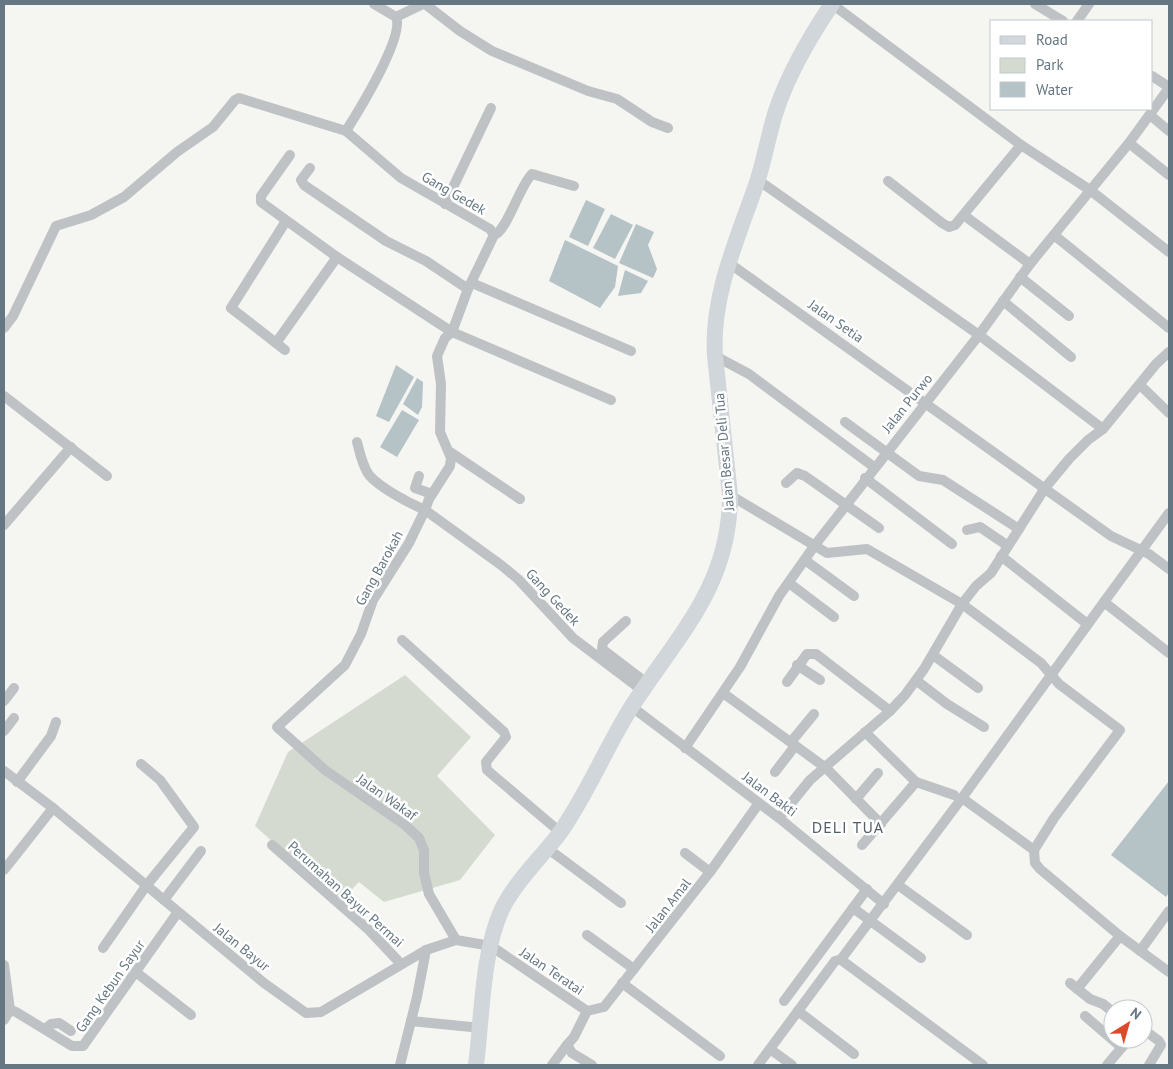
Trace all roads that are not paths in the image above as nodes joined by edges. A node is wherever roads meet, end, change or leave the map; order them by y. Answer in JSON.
{"nodes":[{"id":1,"x":374,"y":4,"type":"edge"},
{"id":2,"x":424,"y":4,"type":"edge"},
{"id":3,"x":832,"y":4,"type":"edge"},
{"id":4,"x":1035,"y":4,"type":"edge"},
{"id":5,"x":1089,"y":4,"type":"edge"},
{"id":6,"x":396,"y":17,"type":"junction"},
{"id":7,"x":1061,"y":20,"type":"edge"},
{"id":8,"x":1078,"y":20,"type":"edge"},
{"id":9,"x":1153,"y":77,"type":"edge"},
{"id":10,"x":1169,"y":88,"type":"edge"},
{"id":11,"x":491,"y":108,"type":"dead end"},
{"id":12,"x":1150,"y":116,"type":"junction"},
{"id":13,"x":668,"y":128,"type":"dead end"},
{"id":14,"x":346,"y":131,"type":"junction"},
{"id":15,"x":1169,"y":131,"type":"edge"},
{"id":16,"x":1128,"y":143,"type":"junction"},
{"id":17,"x":1021,"y":145,"type":"junction"},
{"id":18,"x":290,"y":154,"type":"dead end"},
{"id":19,"x":310,"y":168,"type":"dead end"},
{"id":20,"x":1169,"y":175,"type":"edge"},
{"id":21,"x":758,"y":180,"type":"junction"},
{"id":22,"x":888,"y":181,"type":"dead end"},
{"id":23,"x":574,"y":186,"type":"dead end"},
{"id":24,"x":1090,"y":190,"type":"junction"},
{"id":25,"x":445,"y":204,"type":"junction"},
{"id":26,"x":965,"y":216,"type":"junction"},
{"id":27,"x":286,"y":221,"type":"junction"},
{"id":28,"x":494,"y":235,"type":"junction"},
{"id":29,"x":1054,"y":236,"type":"junction"},
{"id":30,"x":1169,"y":252,"type":"edge"},
{"id":31,"x":337,"y":257,"type":"junction"},
{"id":32,"x":729,"y":263,"type":"junction"},
{"id":33,"x":1030,"y":264,"type":"junction"},
{"id":34,"x":1020,"y":277,"type":"junction"},
{"id":35,"x":470,"y":286,"type":"junction"},
{"id":36,"x":1003,"y":301,"type":"junction"},
{"id":37,"x":1069,"y":316,"type":"dead end"},
{"id":38,"x":4,"y":328,"type":"edge"},
{"id":39,"x":1169,"y":328,"type":"edge"},
{"id":40,"x":452,"y":332,"type":"junction"},
{"id":41,"x":979,"y":335,"type":"junction"},
{"id":42,"x":276,"y":343,"type":"junction"},
{"id":43,"x":285,"y":350,"type":"dead end"},
{"id":44,"x":631,"y":351,"type":"dead end"},
{"id":45,"x":1169,"y":352,"type":"edge"},
{"id":46,"x":715,"y":356,"type":"junction"},
{"id":47,"x":1071,"y":357,"type":"dead end"},
{"id":48,"x":1140,"y":385,"type":"junction"},
{"id":49,"x":4,"y":396,"type":"edge"},
{"id":50,"x":611,"y":400,"type":"dead end"},
{"id":51,"x":926,"y":402,"type":"junction"},
{"id":52,"x":1169,"y":413,"type":"edge"},
{"id":53,"x":846,"y":422,"type":"dead end"},
{"id":54,"x":1103,"y":429,"type":"junction"},
{"id":55,"x":358,"y":442,"type":"dead end"},
{"id":56,"x":71,"y":447,"type":"junction"},
{"id":57,"x":450,"y":452,"type":"junction"},
{"id":58,"x":886,"y":452,"type":"junction"},
{"id":59,"x":874,"y":467,"type":"junction"},
{"id":60,"x":107,"y":476,"type":"dead end"},
{"id":61,"x":419,"y":476,"type":"dead end"},
{"id":62,"x":865,"y":478,"type":"junction"},
{"id":63,"x":786,"y":482,"type":"dead end"},
{"id":64,"x":1045,"y":488,"type":"junction"},
{"id":65,"x":432,"y":494,"type":"junction"},
{"id":66,"x":730,"y":495,"type":"junction"},
{"id":67,"x":520,"y":499,"type":"dead end"},
{"id":68,"x":845,"y":504,"type":"junction"},
{"id":69,"x":425,"y":510,"type":"junction"},
{"id":70,"x":1169,"y":513,"type":"edge"},
{"id":71,"x":4,"y":526,"type":"edge"},
{"id":72,"x":879,"y":528,"type":"dead end"},
{"id":73,"x":967,"y":530,"type":"dead end"},
{"id":74,"x":1019,"y":530,"type":"junction"},
{"id":75,"x":952,"y":544,"type":"dead end"},
{"id":76,"x":815,"y":545,"type":"junction"},
{"id":77,"x":1008,"y":546,"type":"junction"},
{"id":78,"x":1141,"y":550,"type":"junction"},
{"id":79,"x":1001,"y":556,"type":"junction"},
{"id":80,"x":805,"y":560,"type":"junction"},
{"id":81,"x":1169,"y":569,"type":"edge"},
{"id":82,"x":789,"y":583,"type":"junction"},
{"id":83,"x":854,"y":596,"type":"dead end"},
{"id":84,"x":1104,"y":602,"type":"junction"},
{"id":85,"x":962,"y":604,"type":"junction"},
{"id":86,"x":834,"y":617,"type":"dead end"},
{"id":87,"x":626,"y":621,"type":"dead end"},
{"id":88,"x":1086,"y":623,"type":"junction"},
{"id":89,"x":402,"y":640,"type":"dead end"},
{"id":90,"x":1169,"y":653,"type":"edge"},
{"id":91,"x":933,"y":654,"type":"junction"},
{"id":92,"x":797,"y":664,"type":"junction"},
{"id":93,"x":1050,"y":675,"type":"junction"},
{"id":94,"x":820,"y":680,"type":"dead end"},
{"id":95,"x":916,"y":681,"type":"junction"},
{"id":96,"x":787,"y":682,"type":"dead end"},
{"id":97,"x":645,"y":687,"type":"junction"},
{"id":98,"x":14,"y":688,"type":"dead end"},
{"id":99,"x":978,"y":688,"type":"dead end"},
{"id":100,"x":722,"y":693,"type":"junction"},
{"id":101,"x":4,"y":701,"type":"edge"},
{"id":102,"x":632,"y":707,"type":"junction"},
{"id":103,"x":890,"y":712,"type":"junction"},
{"id":104,"x":814,"y":714,"type":"dead end"},
{"id":105,"x":14,"y":718,"type":"dead end"},
{"id":106,"x":56,"y":722,"type":"dead end"},
{"id":107,"x":278,"y":727,"type":"joint"},
{"id":108,"x":984,"y":727,"type":"dead end"},
{"id":109,"x":4,"y":731,"type":"edge"},
{"id":110,"x":865,"y":732,"type":"junction"},
{"id":111,"x":793,"y":744,"type":"junction"},
{"id":112,"x":685,"y":748,"type":"junction"},
{"id":113,"x":142,"y":764,"type":"dead end"},
{"id":114,"x":826,"y":768,"type":"junction"},
{"id":115,"x":4,"y":772,"type":"edge"},
{"id":116,"x":775,"y":772,"type":"dead end"},
{"id":117,"x":878,"y":773,"type":"dead end"},
{"id":118,"x":17,"y":782,"type":"junction"},
{"id":119,"x":916,"y":782,"type":"junction"},
{"id":120,"x":958,"y":797,"type":"junction"},
{"id":121,"x":856,"y":799,"type":"junction"},
{"id":122,"x":759,"y":803,"type":"junction"},
{"id":123,"x":53,"y":808,"type":"junction"},
{"id":124,"x":780,"y":818,"type":"junction"},
{"id":125,"x":881,"y":824,"type":"junction"},
{"id":126,"x":560,"y":832,"type":"junction"},
{"id":127,"x":272,"y":845,"type":"dead end"},
{"id":128,"x":862,"y":845,"type":"dead end"},
{"id":129,"x":548,"y":848,"type":"junction"},
{"id":130,"x":1034,"y":850,"type":"junction"},
{"id":131,"x":200,"y":851,"type":"dead end"},
{"id":132,"x":685,"y":853,"type":"dead end"},
{"id":133,"x":4,"y":870,"type":"edge"},
{"id":134,"x":710,"y":872,"type":"junction"},
{"id":135,"x":898,"y":885,"type":"junction"},
{"id":136,"x":146,"y":886,"type":"junction"},
{"id":137,"x":867,"y":889,"type":"junction"},
{"id":138,"x":164,"y":900,"type":"junction"},
{"id":139,"x":621,"y":903,"type":"dead end"},
{"id":140,"x":884,"y":904,"type":"junction"},
{"id":141,"x":853,"y":908,"type":"junction"},
{"id":142,"x":1169,"y":911,"type":"edge"},
{"id":143,"x":178,"y":912,"type":"junction"},
{"id":144,"x":870,"y":922,"type":"junction"},
{"id":145,"x":587,"y":935,"type":"dead end"},
{"id":146,"x":967,"y":935,"type":"dead end"},
{"id":147,"x":1120,"y":936,"type":"junction"},
{"id":148,"x":456,"y":940,"type":"junction"},
{"id":149,"x":490,"y":946,"type":"junction"},
{"id":150,"x":103,"y":948,"type":"dead end"},
{"id":151,"x":426,"y":950,"type":"junction"},
{"id":152,"x":821,"y":950,"type":"junction"},
{"id":153,"x":1140,"y":951,"type":"junction"},
{"id":154,"x":921,"y":958,"type":"dead end"},
{"id":155,"x":839,"y":960,"type":"junction"},
{"id":156,"x":401,"y":964,"type":"junction"},
{"id":157,"x":4,"y":965,"type":"edge"},
{"id":158,"x":634,"y":969,"type":"junction"},
{"id":159,"x":1169,"y":972,"type":"edge"},
{"id":160,"x":137,"y":973,"type":"junction"},
{"id":161,"x":622,"y":983,"type":"junction"},
{"id":162,"x":784,"y":1001,"type":"dead end"},
{"id":163,"x":1103,"y":1004,"type":"edge"},
{"id":164,"x":10,"y":1010,"type":"junction"},
{"id":165,"x":798,"y":1011,"type":"junction"},
{"id":166,"x":587,"y":1012,"type":"junction"},
{"id":167,"x":191,"y":1015,"type":"dead end"},
{"id":168,"x":1085,"y":1016,"type":"dead end"},
{"id":169,"x":4,"y":1020,"type":"edge"},
{"id":170,"x":411,"y":1021,"type":"junction"},
{"id":171,"x":481,"y":1028,"type":"junction"},
{"id":172,"x":45,"y":1029,"type":"junction"},
{"id":173,"x":71,"y":1030,"type":"dead end"},
{"id":174,"x":1103,"y":1032,"type":"edge"},
{"id":175,"x":1153,"y":1037,"type":"edge"},
{"id":176,"x":567,"y":1045,"type":"junction"},
{"id":177,"x":770,"y":1049,"type":"junction"},
{"id":178,"x":1119,"y":1049,"type":"edge"},
{"id":179,"x":854,"y":1054,"type":"dead end"},
{"id":180,"x":720,"y":1056,"type":"dead end"},
{"id":181,"x":400,"y":1065,"type":"edge"},
{"id":182,"x":476,"y":1065,"type":"edge"},
{"id":183,"x":552,"y":1065,"type":"edge"},
{"id":184,"x":592,"y":1065,"type":"edge"},
{"id":185,"x":758,"y":1065,"type":"edge"},
{"id":186,"x":792,"y":1065,"type":"edge"},
{"id":187,"x":984,"y":1065,"type":"edge"},
{"id":188,"x":1107,"y":1065,"type":"edge"},
{"id":189,"x":1149,"y":1065,"type":"edge"}],
"edges":[{"from":1,"to":6,"type":"street"},
{"from":2,"to":6,"type":"street"},
{"from":2,"to":13,"type":"street"},
{"from":3,"to":17,"type":"street"},
{"from":3,"to":21,"type":"main road","name":"Jalan Besar Deli Tua"},
{"from":4,"to":7,"type":"street"},
{"from":5,"to":8,"type":"street"},
{"from":6,"to":14,"type":"street"},
{"from":9,"to":10,"type":"street"},
{"from":10,"to":12,"type":"street","name":"Jalan Purwo"},
{"from":11,"to":25,"type":"street"},
{"from":12,"to":15,"type":"street"},
{"from":12,"to":16,"type":"street","name":"Jalan Purwo"},
{"from":14,"to":25,"type":"street","name":"Gang Gedek"},
{"from":14,"to":38,"type":"street","name":"Gang Gedek"},
{"from":16,"to":20,"type":"street"},
{"from":16,"to":24,"type":"street","name":"Jalan Purwo"},
{"from":17,"to":24,"type":"street"},
{"from":17,"to":26,"type":"street"},
{"from":18,"to":27,"type":"street"},
{"from":19,"to":35,"type":"street"},
{"from":21,"to":32,"type":"main road","name":"Jalan Besar Deli Tua"},
{"from":21,"to":41,"type":"street"},
{"from":22,"to":26,"type":"street"},
{"from":23,"to":28,"type":"street"},
{"from":24,"to":29,"type":"street","name":"Jalan Purwo"},
{"from":24,"to":30,"type":"street"},
{"from":25,"to":28,"type":"street","name":"Gang Gedek"},
{"from":26,"to":33,"type":"street"},
{"from":27,"to":31,"type":"street"},
{"from":27,"to":42,"type":"street"},
{"from":28,"to":35,"type":"street"},
{"from":29,"to":33,"type":"street","name":"Jalan Purwo"},
{"from":29,"to":39,"type":"street"},
{"from":31,"to":40,"type":"street"},
{"from":31,"to":42,"type":"street"},
{"from":32,"to":46,"type":"main road","name":"Jalan Besar Deli Tua"},
{"from":32,"to":51,"type":"street","name":"Jalan Setia"},
{"from":33,"to":34,"type":"street","name":"Jalan Purwo"},
{"from":34,"to":36,"type":"street","name":"Jalan Purwo"},
{"from":34,"to":37,"type":"street"},
{"from":35,"to":40,"type":"street"},
{"from":35,"to":44,"type":"street"},
{"from":36,"to":41,"type":"street","name":"Jalan Purwo"},
{"from":36,"to":47,"type":"street"},
{"from":40,"to":50,"type":"street"},
{"from":40,"to":57,"type":"street"},
{"from":41,"to":51,"type":"street","name":"Jalan Purwo"},
{"from":41,"to":54,"type":"street"},
{"from":42,"to":43,"type":"street"},
{"from":45,"to":48,"type":"street"},
{"from":46,"to":59,"type":"street"},
{"from":46,"to":66,"type":"main road","name":"Jalan Besar Deli Tua"},
{"from":48,"to":52,"type":"street"},
{"from":48,"to":54,"type":"street"},
{"from":49,"to":56,"type":"street"},
{"from":51,"to":58,"type":"street","name":"Jalan Purwo"},
{"from":51,"to":64,"type":"street","name":"Jalan Setia"},
{"from":53,"to":58,"type":"street"},
{"from":54,"to":64,"type":"street"},
{"from":55,"to":69,"type":"street","name":"Gang Gedek"},
{"from":56,"to":60,"type":"street"},
{"from":56,"to":71,"type":"street"},
{"from":57,"to":65,"type":"street"},
{"from":57,"to":67,"type":"street"},
{"from":58,"to":59,"type":"street","name":"Jalan Purwo"},
{"from":58,"to":74,"type":"street"},
{"from":59,"to":62,"type":"street","name":"Jalan Purwo"},
{"from":61,"to":65,"type":"street"},
{"from":62,"to":68,"type":"street","name":"Jalan Purwo"},
{"from":62,"to":75,"type":"street"},
{"from":63,"to":68,"type":"street"},
{"from":64,"to":74,"type":"street"},
{"from":64,"to":78,"type":"street","name":"Jalan Setia"},
{"from":65,"to":69,"type":"street"},
{"from":66,"to":76,"type":"street"},
{"from":66,"to":97,"type":"main road","name":"Jalan Besar Deli Tua"},
{"from":68,"to":72,"type":"street"},
{"from":68,"to":76,"type":"street","name":"Jalan Purwo"},
{"from":69,"to":97,"type":"street","name":"Gang Gedek"},
{"from":69,"to":107,"type":"street","name":"Gang Barokah"},
{"from":70,"to":78,"type":"street"},
{"from":73,"to":77,"type":"street"},
{"from":74,"to":77,"type":"street"},
{"from":76,"to":80,"type":"street","name":"Jalan Purwo"},
{"from":76,"to":85,"type":"street"},
{"from":77,"to":79,"type":"street"},
{"from":78,"to":81,"type":"street","name":"Jalan Setia"},
{"from":78,"to":84,"type":"street"},
{"from":79,"to":85,"type":"street"},
{"from":79,"to":88,"type":"street"},
{"from":80,"to":82,"type":"street","name":"Jalan Purwo"},
{"from":80,"to":83,"type":"street"},
{"from":82,"to":86,"type":"street"},
{"from":82,"to":100,"type":"street","name":"Jalan Purwo"},
{"from":84,"to":88,"type":"street"},
{"from":84,"to":90,"type":"street"},
{"from":85,"to":91,"type":"street"},
{"from":85,"to":93,"type":"street"},
{"from":87,"to":97,"type":"street"},
{"from":88,"to":93,"type":"street"},
{"from":89,"to":126,"type":"street"},
{"from":91,"to":95,"type":"street"},
{"from":91,"to":99,"type":"street"},
{"from":92,"to":94,"type":"street"},
{"from":92,"to":96,"type":"street"},
{"from":92,"to":103,"type":"street"},
{"from":93,"to":120,"type":"street"},
{"from":93,"to":130,"type":"street"},
{"from":95,"to":103,"type":"street"},
{"from":95,"to":108,"type":"street"},
{"from":97,"to":102,"type":"main road","name":"Jalan Besar Deli Tua"},
{"from":98,"to":101,"type":"street"},
{"from":100,"to":111,"type":"street"},
{"from":100,"to":112,"type":"street","name":"Jalan Purwo"},
{"from":102,"to":112,"type":"street","name":"Jalan Bakti"},
{"from":102,"to":126,"type":"main road","name":"Jalan Besar Deli Tua"},
{"from":103,"to":110,"type":"street"},
{"from":104,"to":111,"type":"street"},
{"from":105,"to":109,"type":"street"},
{"from":106,"to":118,"type":"street"},
{"from":107,"to":148,"type":"street","name":"Jalan Wakaf"},
{"from":110,"to":114,"type":"street"},
{"from":110,"to":119,"type":"street"},
{"from":111,"to":114,"type":"street"},
{"from":111,"to":116,"type":"street"},
{"from":112,"to":122,"type":"street","name":"Jalan Bakti"},
{"from":113,"to":136,"type":"street"},
{"from":114,"to":121,"type":"street"},
{"from":114,"to":124,"type":"street"},
{"from":115,"to":118,"type":"street","name":"Jalan Bayur"},
{"from":117,"to":121,"type":"street"},
{"from":118,"to":123,"type":"street","name":"Jalan Bayur"},
{"from":119,"to":120,"type":"street"},
{"from":119,"to":125,"type":"street"},
{"from":120,"to":130,"type":"street"},
{"from":120,"to":135,"type":"street"},
{"from":121,"to":125,"type":"street"},
{"from":122,"to":124,"type":"street","name":"Jalan Bakti"},
{"from":122,"to":134,"type":"street","name":"Jalan Amal"},
{"from":123,"to":133,"type":"street"},
{"from":123,"to":136,"type":"street","name":"Jalan Bayur"},
{"from":124,"to":137,"type":"street","name":"Jalan Bakti"},
{"from":125,"to":128,"type":"street"},
{"from":126,"to":129,"type":"main road","name":"Jalan Besar Deli Tua"},
{"from":127,"to":156,"type":"street","name":"Perumahan Bayur Permai"},
{"from":129,"to":139,"type":"street"},
{"from":129,"to":149,"type":"main road","name":"Jalan Besar Deli Tua"},
{"from":130,"to":147,"type":"street"},
{"from":131,"to":138,"type":"street"},
{"from":132,"to":134,"type":"street"},
{"from":134,"to":158,"type":"street","name":"Jalan Amal"},
{"from":135,"to":140,"type":"street"},
{"from":135,"to":146,"type":"street"},
{"from":136,"to":138,"type":"street","name":"Jalan Bayur"},
{"from":136,"to":150,"type":"street"},
{"from":137,"to":140,"type":"street","name":"Jalan Bakti"},
{"from":137,"to":141,"type":"street"},
{"from":138,"to":143,"type":"street","name":"Jalan Bayur"},
{"from":140,"to":144,"type":"street"},
{"from":141,"to":144,"type":"street"},
{"from":141,"to":152,"type":"street"},
{"from":142,"to":153,"type":"street"},
{"from":143,"to":156,"type":"street","name":"Jalan Bayur"},
{"from":143,"to":160,"type":"street","name":"Gang Kebun Sayur"},
{"from":144,"to":154,"type":"street"},
{"from":144,"to":155,"type":"street"},
{"from":145,"to":158,"type":"street"},
{"from":147,"to":153,"type":"street"},
{"from":147,"to":163,"type":"street"},
{"from":148,"to":149,"type":"street","name":"Jalan Bayur"},
{"from":148,"to":151,"type":"street","name":"Jalan Bayur"},
{"from":149,"to":166,"type":"street","name":"Jalan Teratai"},
{"from":149,"to":171,"type":"main road","name":"Jalan Besar Deli Tua"},
{"from":151,"to":156,"type":"street","name":"Jalan Bayur"},
{"from":151,"to":170,"type":"street"},
{"from":152,"to":155,"type":"street"},
{"from":152,"to":162,"type":"street"},
{"from":153,"to":159,"type":"street"},
{"from":155,"to":165,"type":"street"},
{"from":155,"to":187,"type":"street"},
{"from":157,"to":164,"type":"street"},
{"from":158,"to":161,"type":"street","name":"Jalan Amal"},
{"from":160,"to":167,"type":"street"},
{"from":160,"to":172,"type":"street","name":"Gang Kebun Sayur"},
{"from":161,"to":166,"type":"street","name":"Jalan Amal"},
{"from":161,"to":180,"type":"street"},
{"from":164,"to":169,"type":"street"},
{"from":164,"to":172,"type":"street","name":"Gang Kebun Sayur"},
{"from":165,"to":177,"type":"street"},
{"from":165,"to":179,"type":"street"},
{"from":166,"to":176,"type":"street","name":"Jalan Teratai"},
{"from":168,"to":174,"type":"street"},
{"from":170,"to":171,"type":"street"},
{"from":170,"to":181,"type":"street"},
{"from":171,"to":182,"type":"main road","name":"Jalan Besar Deli Tua"},
{"from":172,"to":173,"type":"street"},
{"from":175,"to":189,"type":"street"},
{"from":176,"to":183,"type":"street","name":"Jalan Teratai"},
{"from":176,"to":184,"type":"street"},
{"from":177,"to":185,"type":"street"},
{"from":177,"to":186,"type":"street"},
{"from":178,"to":188,"type":"street"}]}
